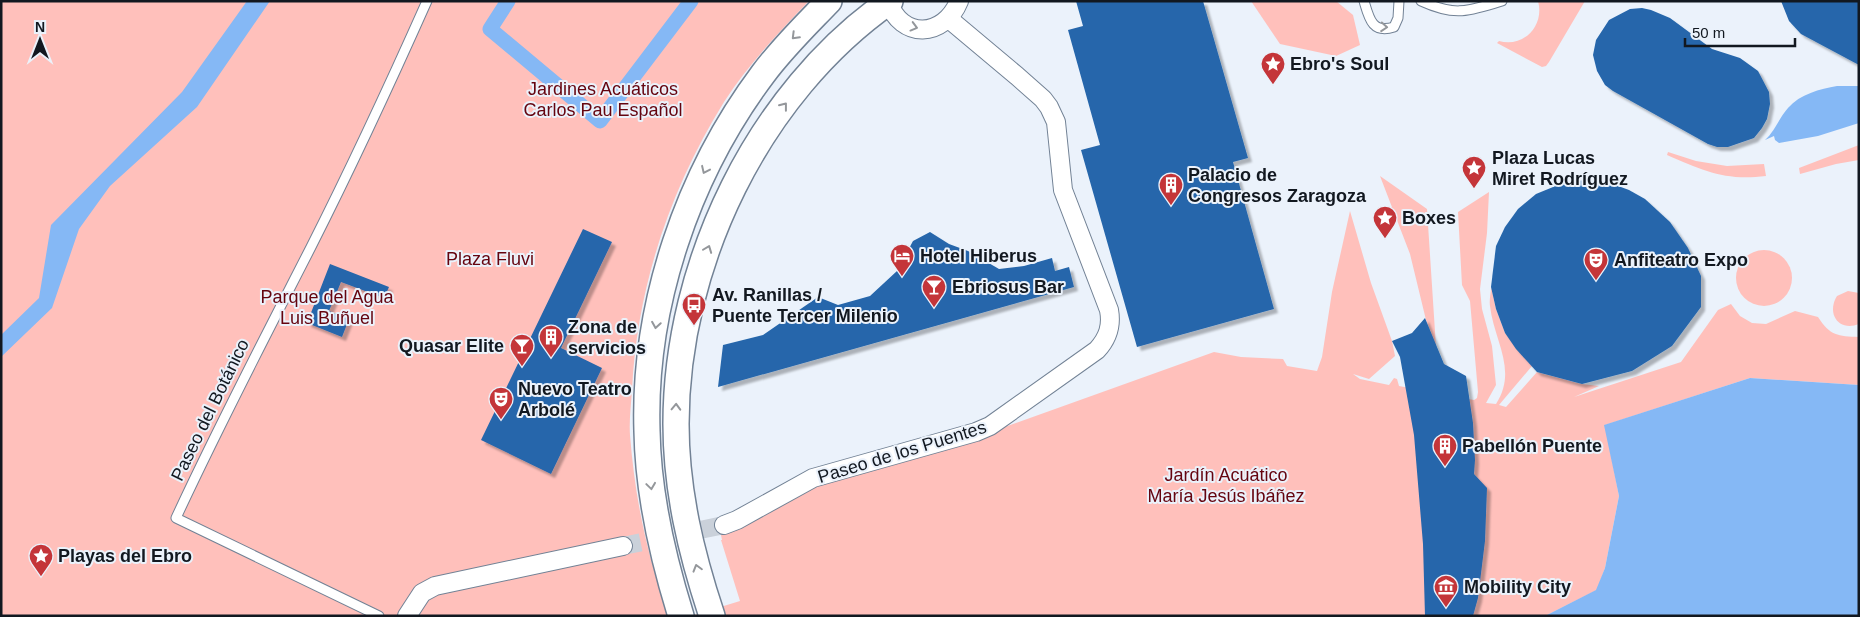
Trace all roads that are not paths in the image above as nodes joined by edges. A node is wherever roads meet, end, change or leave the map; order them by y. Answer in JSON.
{"nodes":[{"id":1,"x":427,"y":1,"type":"edge"},
{"id":2,"x":829,"y":1,"type":"edge"},
{"id":3,"x":959,"y":1,"type":"edge"},
{"id":4,"x":1364,"y":1,"type":"edge"},
{"id":5,"x":1399,"y":1,"type":"edge"},
{"id":6,"x":1421,"y":1,"type":"edge"},
{"id":7,"x":1502,"y":1,"type":"edge"},
{"id":8,"x":889,"y":2,"type":"edge"},
{"id":9,"x":949,"y":19,"type":"junction"},
{"id":10,"x":724,"y":525,"type":"tunnel mouth"},
{"id":11,"x":623,"y":546,"type":"tunnel mouth"},
{"id":12,"x":712,"y":615,"type":"edge"},
{"id":13,"x":379,"y":616,"type":"edge"},
{"id":14,"x":407,"y":616,"type":"edge"},
{"id":15,"x":681,"y":616,"type":"edge"}],
"edges":[{"from":1,"to":13,"type":"lane","name":"Paseo del Botánico"},
{"from":2,"to":15,"type":"main road","one_way":true},
{"from":3,"to":9,"type":"street"},
{"from":4,"to":5,"type":"lane","one_way":true},
{"from":6,"to":7,"type":"lane"},
{"from":8,"to":9,"type":"street","one_way":true},
{"from":12,"to":8,"type":"main road","one_way":true},
{"from":9,"to":10,"type":"street","name":"Paseo de los Puentes"},
{"from":11,"to":14,"type":"street"}]}
